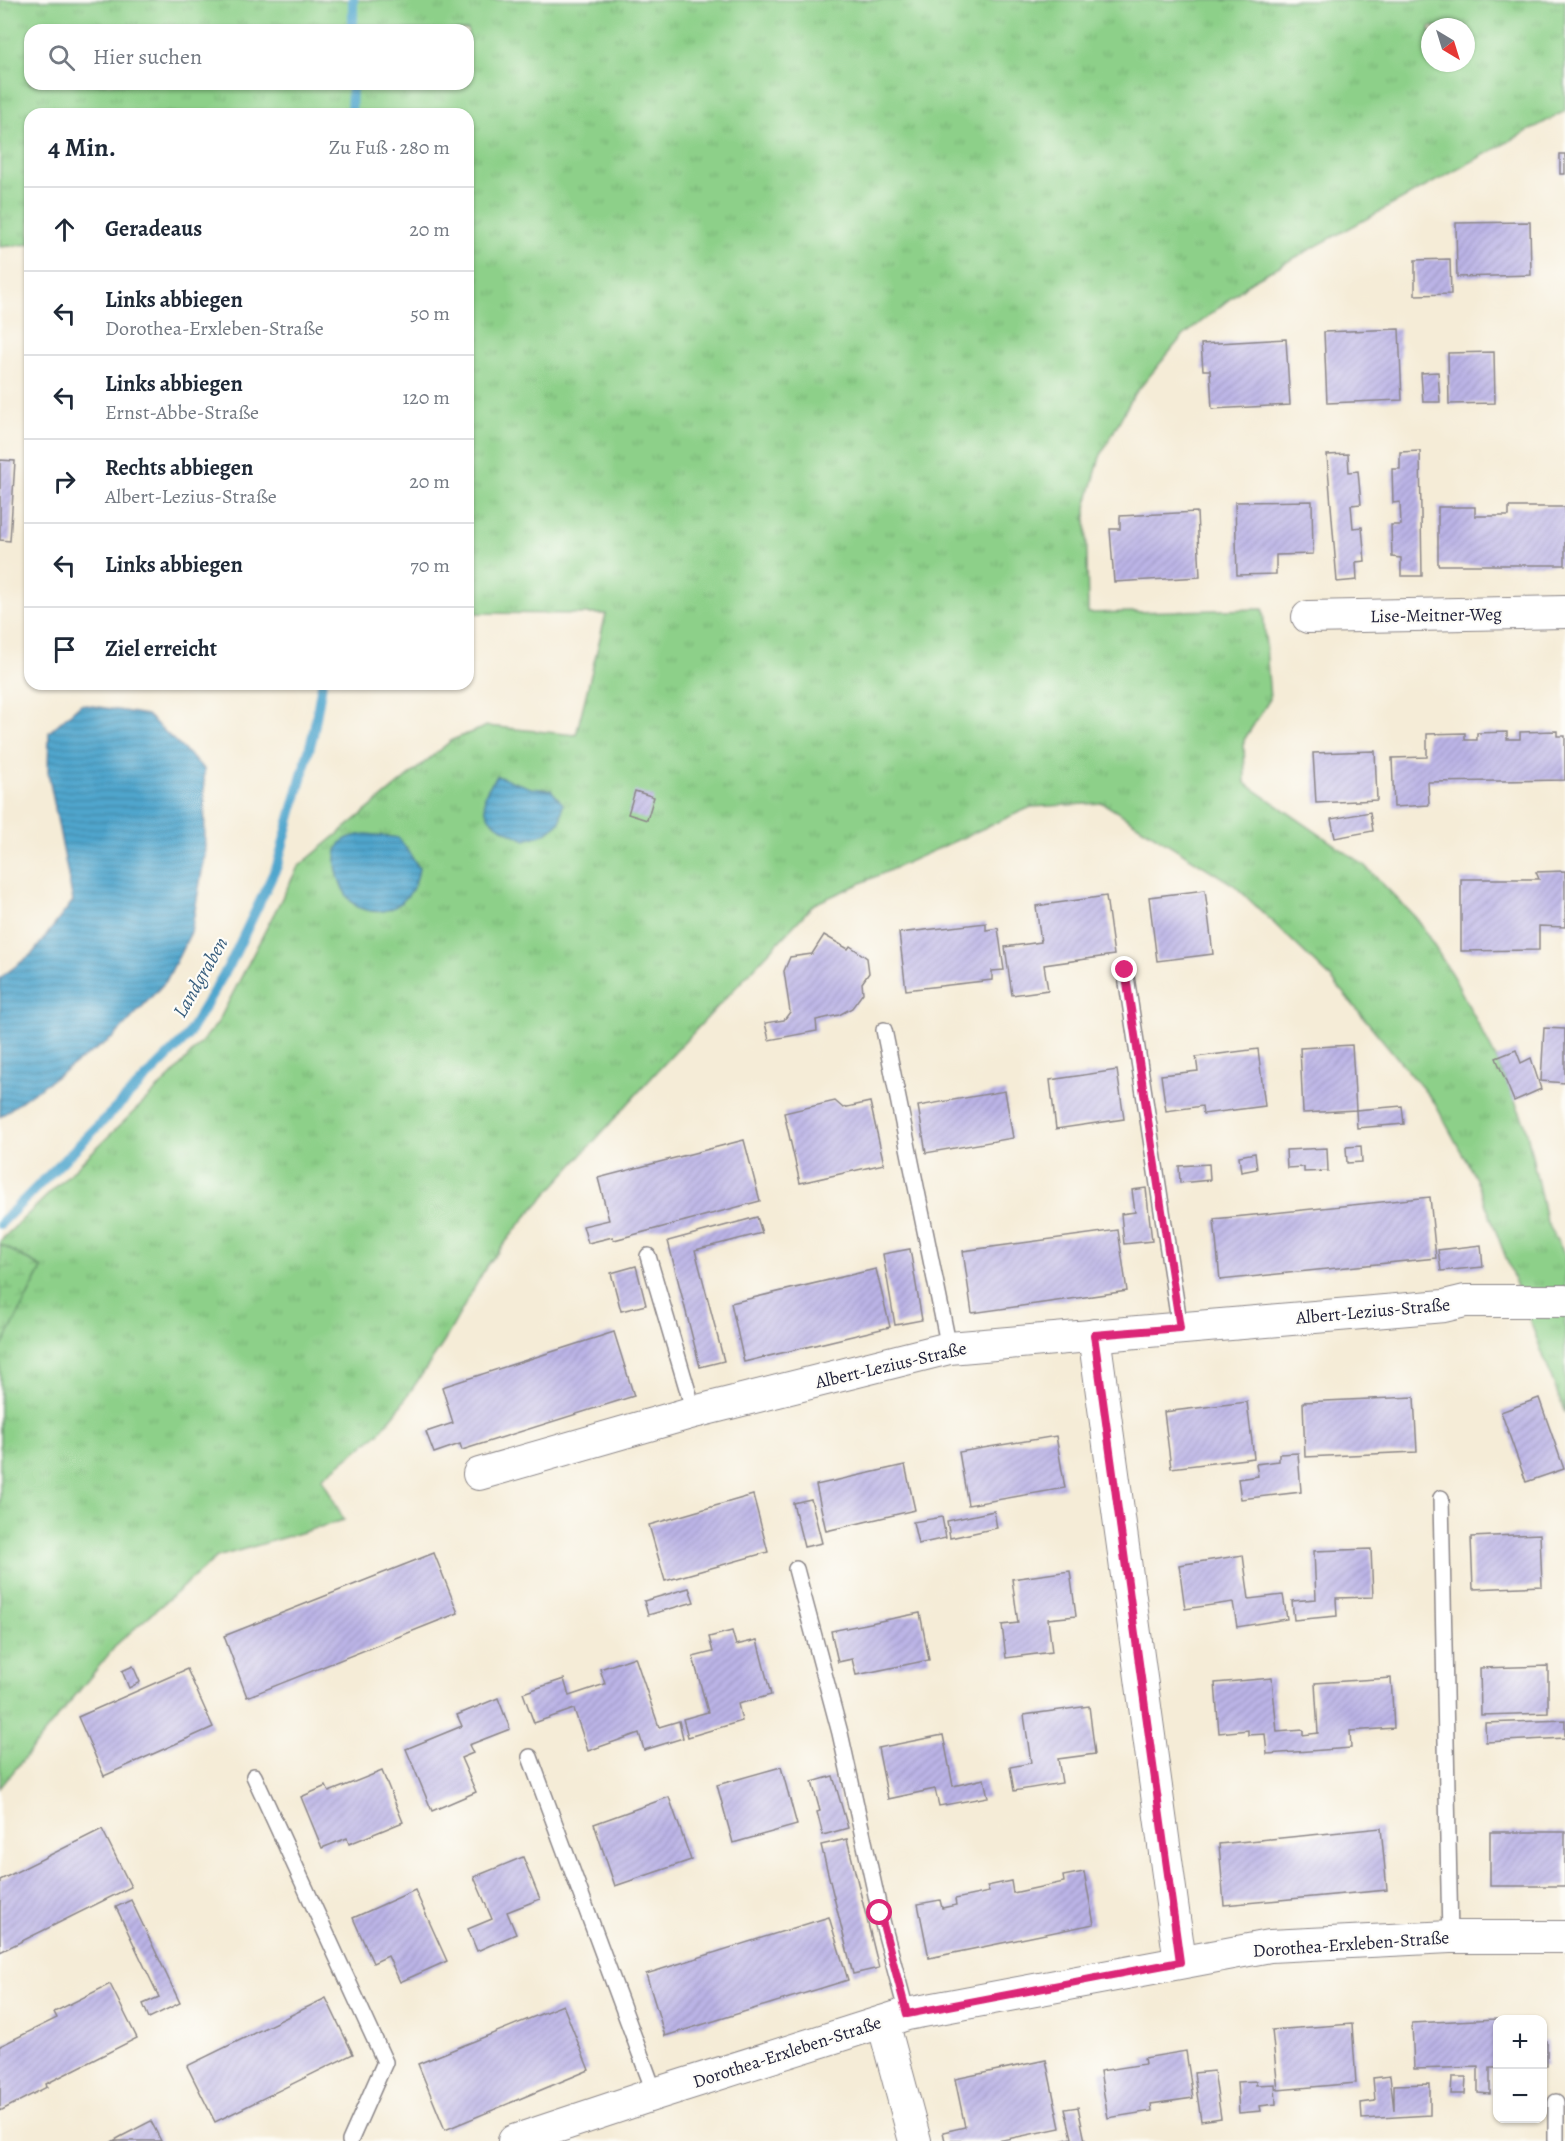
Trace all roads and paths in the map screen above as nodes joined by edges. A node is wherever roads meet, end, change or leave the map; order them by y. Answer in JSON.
{"nodes":[{"id":1,"x":1565,"y":612,"type":"edge"},
{"id":2,"x":1308,"y":617,"type":"dead end"},
{"id":3,"x":1125,"y":970,"type":"dead end"},
{"id":4,"x":884,"y":1030,"type":"dead end"},
{"id":5,"x":648,"y":1256,"type":"dead end"},
{"id":6,"x":1565,"y":1301,"type":"edge"},
{"id":7,"x":1180,"y":1328,"type":"junction"},
{"id":8,"x":1094,"y":1335,"type":"junction"},
{"id":9,"x":949,"y":1348,"type":"junction"},
{"id":10,"x":694,"y":1412,"type":"junction"},
{"id":11,"x":478,"y":1474,"type":"dead end"},
{"id":12,"x":1441,"y":1498,"type":"dead end"},
{"id":13,"x":796,"y":1569,"type":"dead end"},
{"id":14,"x":530,"y":1757,"type":"dead end"},
{"id":15,"x":254,"y":1776,"type":"dead end"},
{"id":16,"x":1450,"y":1937,"type":"junction"},
{"id":17,"x":1565,"y":1937,"type":"edge"},
{"id":18,"x":1180,"y":1962,"type":"junction"},
{"id":19,"x":895,"y":2018,"type":"junction"},
{"id":20,"x":655,"y":2094,"type":"junction"},
{"id":21,"x":1556,"y":2102,"type":"dead end"},
{"id":22,"x":350,"y":2141,"type":"edge"},
{"id":23,"x":514,"y":2141,"type":"edge"},
{"id":24,"x":915,"y":2141,"type":"edge"},
{"id":25,"x":1556,"y":2141,"type":"edge"}],
"edges":[{"from":1,"to":2,"type":"street","name":"Lise-Meitner-Weg"},
{"from":3,"to":7,"type":"lane"},
{"from":4,"to":9,"type":"lane"},
{"from":5,"to":10,"type":"lane"},
{"from":6,"to":7,"type":"street","name":"Albert-Lezius-Straße"},
{"from":7,"to":8,"type":"street","name":"Albert-Lezius-Straße"},
{"from":8,"to":9,"type":"street","name":"Albert-Lezius-Straße"},
{"from":8,"to":18,"type":"street"},
{"from":9,"to":10,"type":"street","name":"Albert-Lezius-Straße"},
{"from":10,"to":11,"type":"street","name":"Albert-Lezius-Straße"},
{"from":12,"to":16,"type":"lane"},
{"from":13,"to":19,"type":"lane"},
{"from":14,"to":20,"type":"lane"},
{"from":15,"to":22,"type":"lane"},
{"from":16,"to":17,"type":"street","name":"Dorothea-Erxleben-Straße"},
{"from":16,"to":18,"type":"street","name":"Dorothea-Erxleben-Straße"},
{"from":18,"to":19,"type":"street","name":"Dorothea-Erxleben-Straße"},
{"from":19,"to":20,"type":"street","name":"Dorothea-Erxleben-Straße"},
{"from":19,"to":24,"type":"street"},
{"from":20,"to":23,"type":"street","name":"Dorothea-Erxleben-Straße"},
{"from":21,"to":25,"type":"lane"}]}
